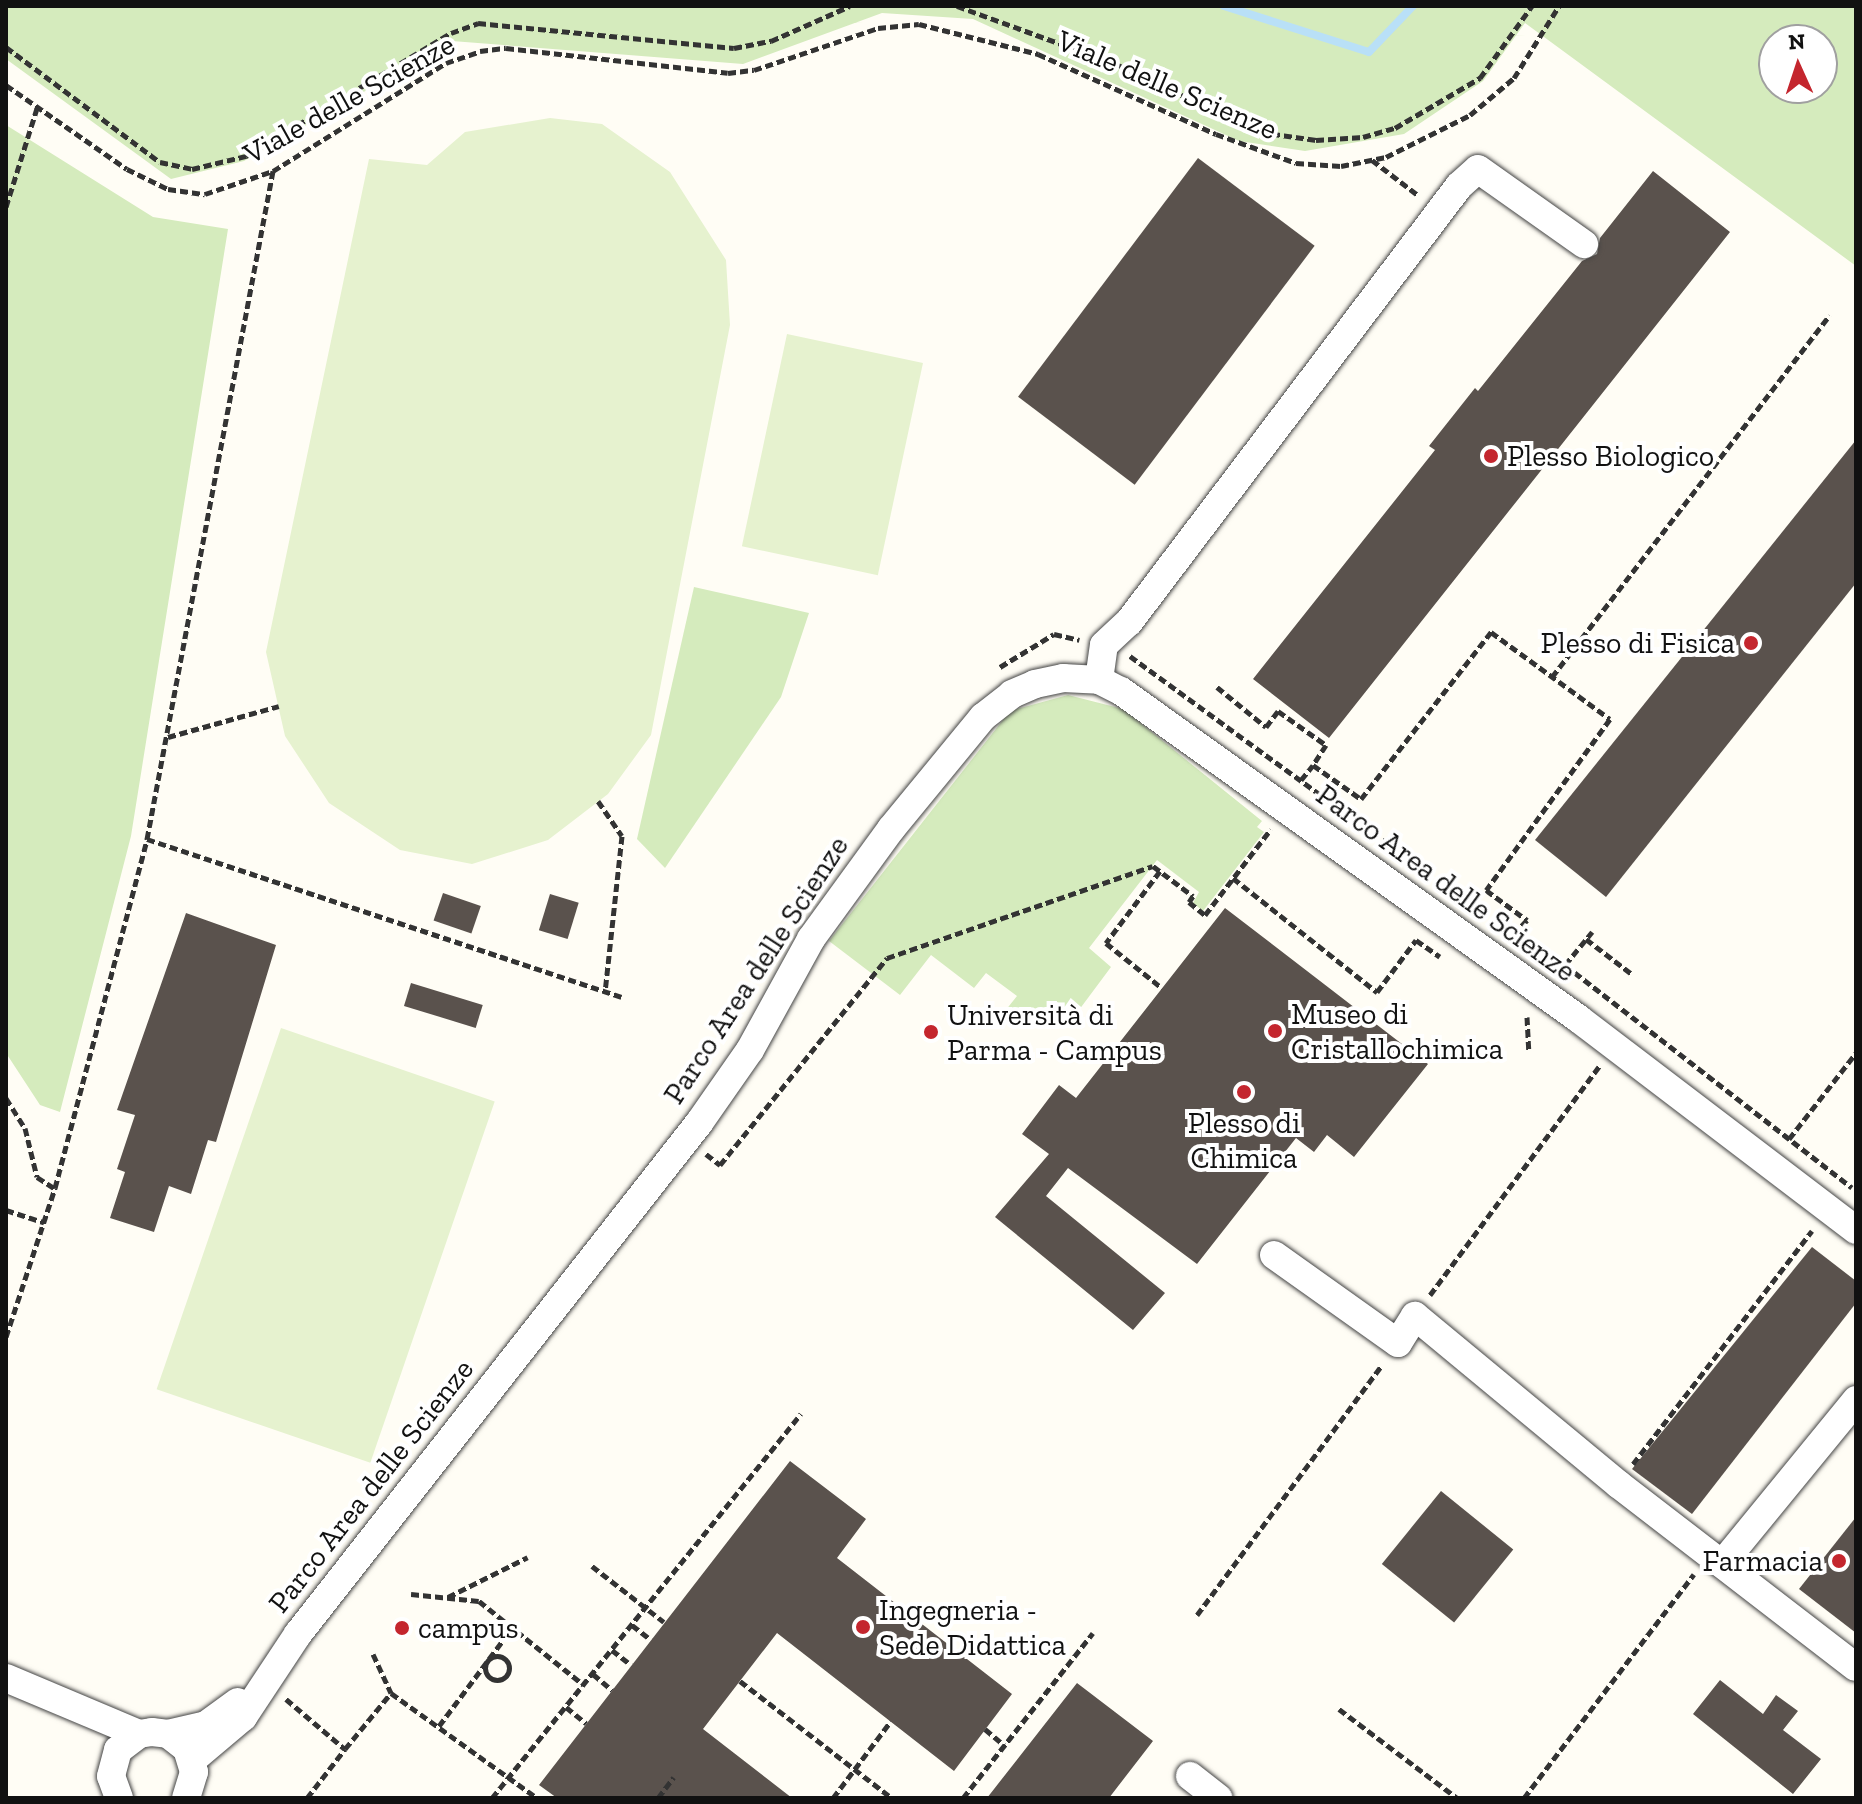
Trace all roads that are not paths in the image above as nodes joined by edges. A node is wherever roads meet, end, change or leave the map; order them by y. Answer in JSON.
{"nodes":[{"id":1,"x":1584,"y":244,"type":"dead end"},
{"id":2,"x":1099,"y":680,"type":"junction"},
{"id":3,"x":1856,"y":1230,"type":"edge"},
{"id":4,"x":1274,"y":1255,"type":"dead end"},
{"id":5,"x":1856,"y":1400,"type":"edge"},
{"id":6,"x":1715,"y":1558,"type":"junction"},
{"id":7,"x":1856,"y":1667,"type":"edge"},
{"id":8,"x":6,"y":1678,"type":"edge"},
{"id":9,"x":262,"y":1683,"type":"junction"},
{"id":10,"x":72,"y":1704,"type":"junction"},
{"id":11,"x":139,"y":1734,"type":"junction"},
{"id":12,"x":168,"y":1734,"type":"junction"},
{"id":13,"x":192,"y":1760,"type":"junction"},
{"id":14,"x":112,"y":1762,"type":"junction"},
{"id":15,"x":1190,"y":1776,"type":"dead end"},
{"id":16,"x":119,"y":1798,"type":"edge"},
{"id":17,"x":186,"y":1798,"type":"edge"},
{"id":18,"x":1218,"y":1798,"type":"edge"}],
"edges":[{"from":1,"to":2,"type":"street"},
{"from":2,"to":3,"type":"street","name":"Parco Area delle Scienze"},
{"from":2,"to":9,"type":"street","name":"Parco Area delle Scienze"},
{"from":4,"to":6,"type":"street"},
{"from":5,"to":6,"type":"street"},
{"from":6,"to":7,"type":"street"},
{"from":8,"to":10,"type":"street"},
{"from":9,"to":12,"type":"street","name":"Parco Area delle Scienze"},
{"from":9,"to":13,"type":"street","name":"Parco Area delle Scienze"},
{"from":10,"to":11,"type":"street"},
{"from":10,"to":14,"type":"street"},
{"from":11,"to":12,"type":"street","name":"Parco Area delle Scienze"},
{"from":11,"to":14,"type":"street"},
{"from":12,"to":13,"type":"street"},
{"from":13,"to":17,"type":"street"},
{"from":14,"to":16,"type":"street"},
{"from":15,"to":18,"type":"street"}]}
